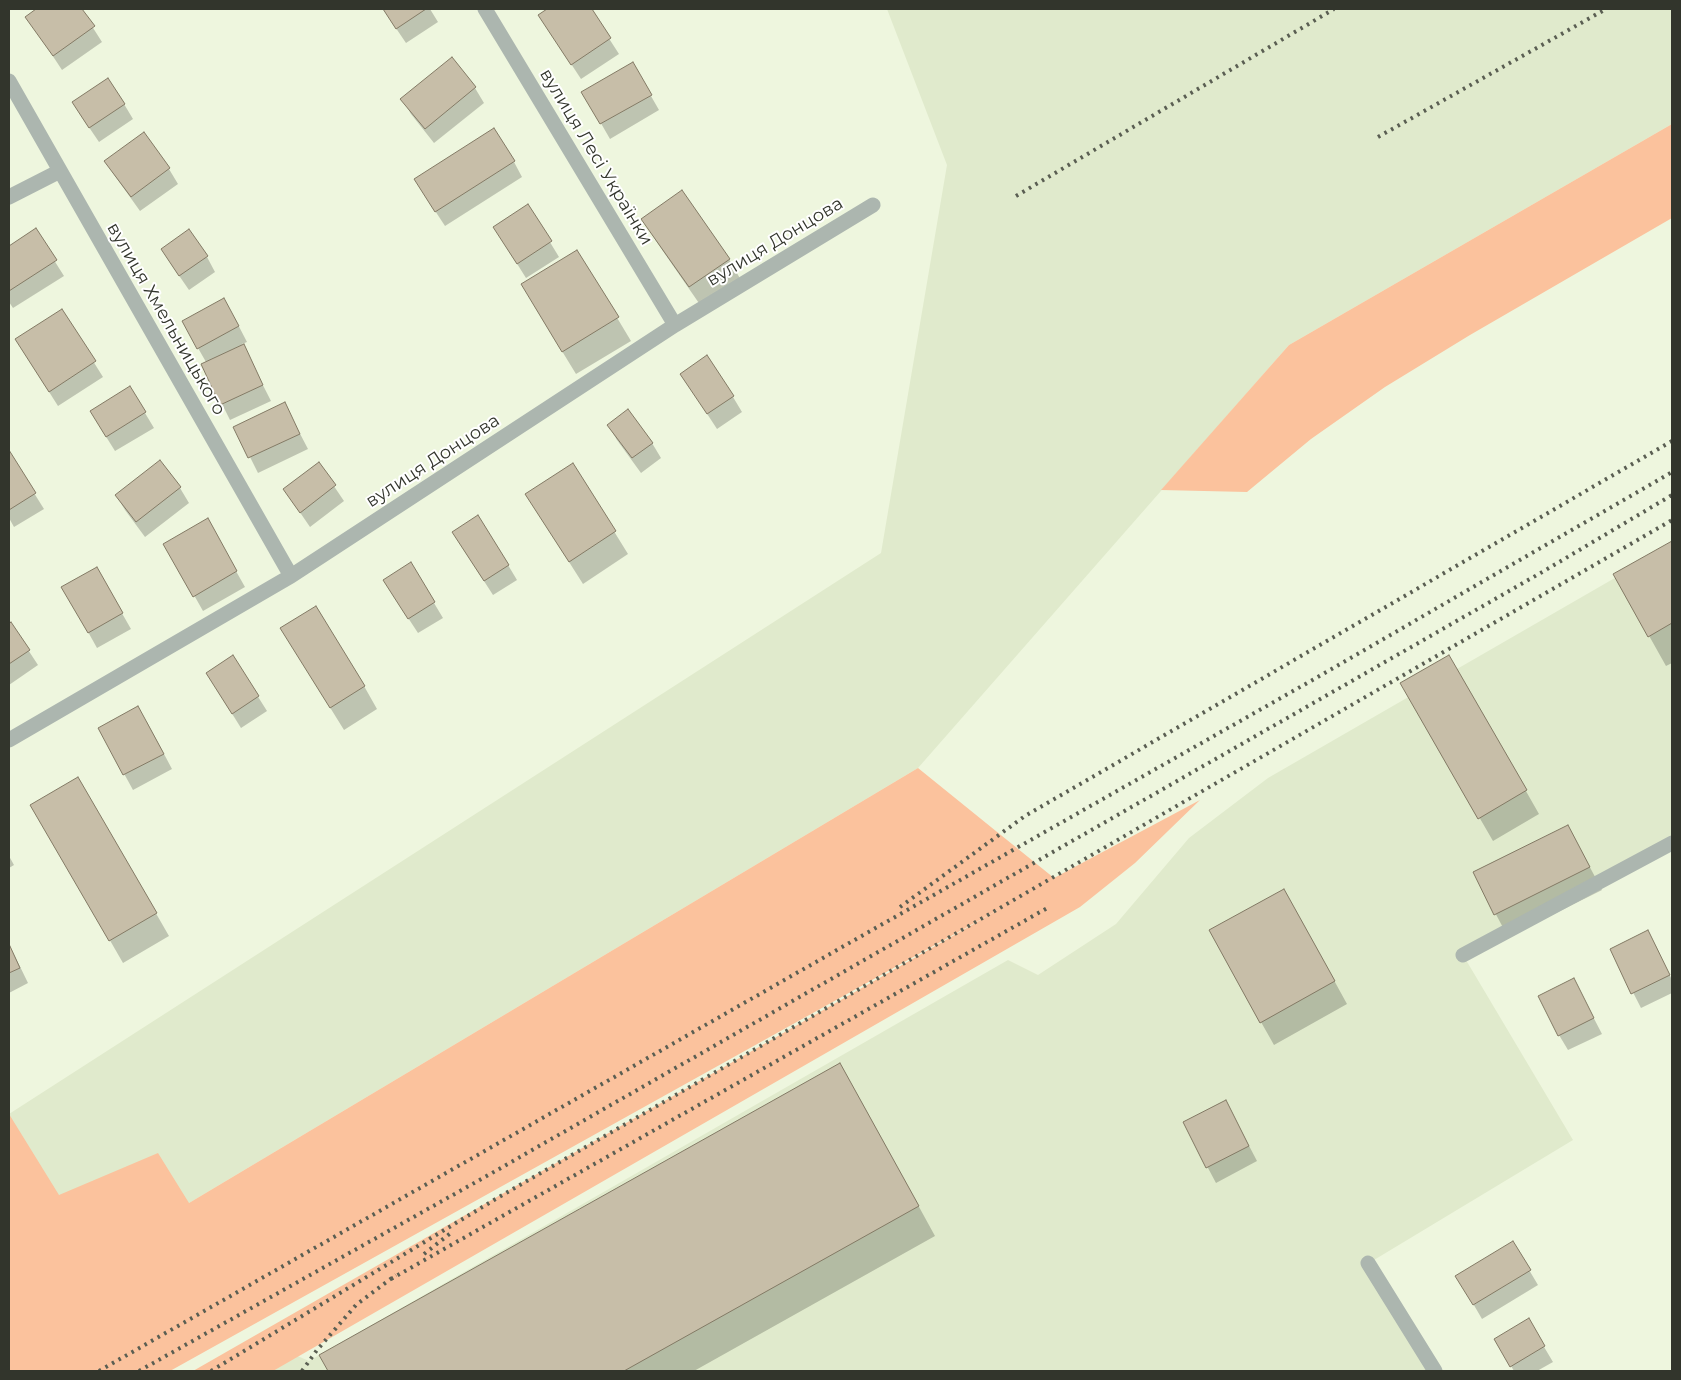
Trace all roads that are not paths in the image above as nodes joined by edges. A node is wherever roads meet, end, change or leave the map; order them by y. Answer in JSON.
{"nodes":[{"id":1,"x":485,"y":9,"type":"edge"},
{"id":2,"x":9,"y":81,"type":"edge"},
{"id":3,"x":60,"y":171,"type":"junction"},
{"id":4,"x":9,"y":197,"type":"edge"},
{"id":5,"x":872,"y":205,"type":"dead end"},
{"id":6,"x":675,"y":325,"type":"junction"},
{"id":7,"x":291,"y":576,"type":"junction"},
{"id":8,"x":9,"y":740,"type":"edge"},
{"id":9,"x":1672,"y":843,"type":"edge"},
{"id":10,"x":1463,"y":955,"type":"dead end"},
{"id":11,"x":1368,"y":1263,"type":"dead end"},
{"id":12,"x":1435,"y":1371,"type":"edge"}],
"edges":[{"from":1,"to":6,"type":"street","name":"вулиця Лесі Українки"},
{"from":2,"to":3,"type":"street","name":"вулиця Хмельницького"},
{"from":3,"to":4,"type":"street"},
{"from":3,"to":7,"type":"street","name":"вулиця Хмельницького"},
{"from":5,"to":6,"type":"street","name":"вулиця Донцова"},
{"from":6,"to":7,"type":"street","name":"вулиця Донцова"},
{"from":7,"to":8,"type":"street","name":"вулиця Донцова"},
{"from":9,"to":10,"type":"street"},
{"from":11,"to":12,"type":"street"}]}
